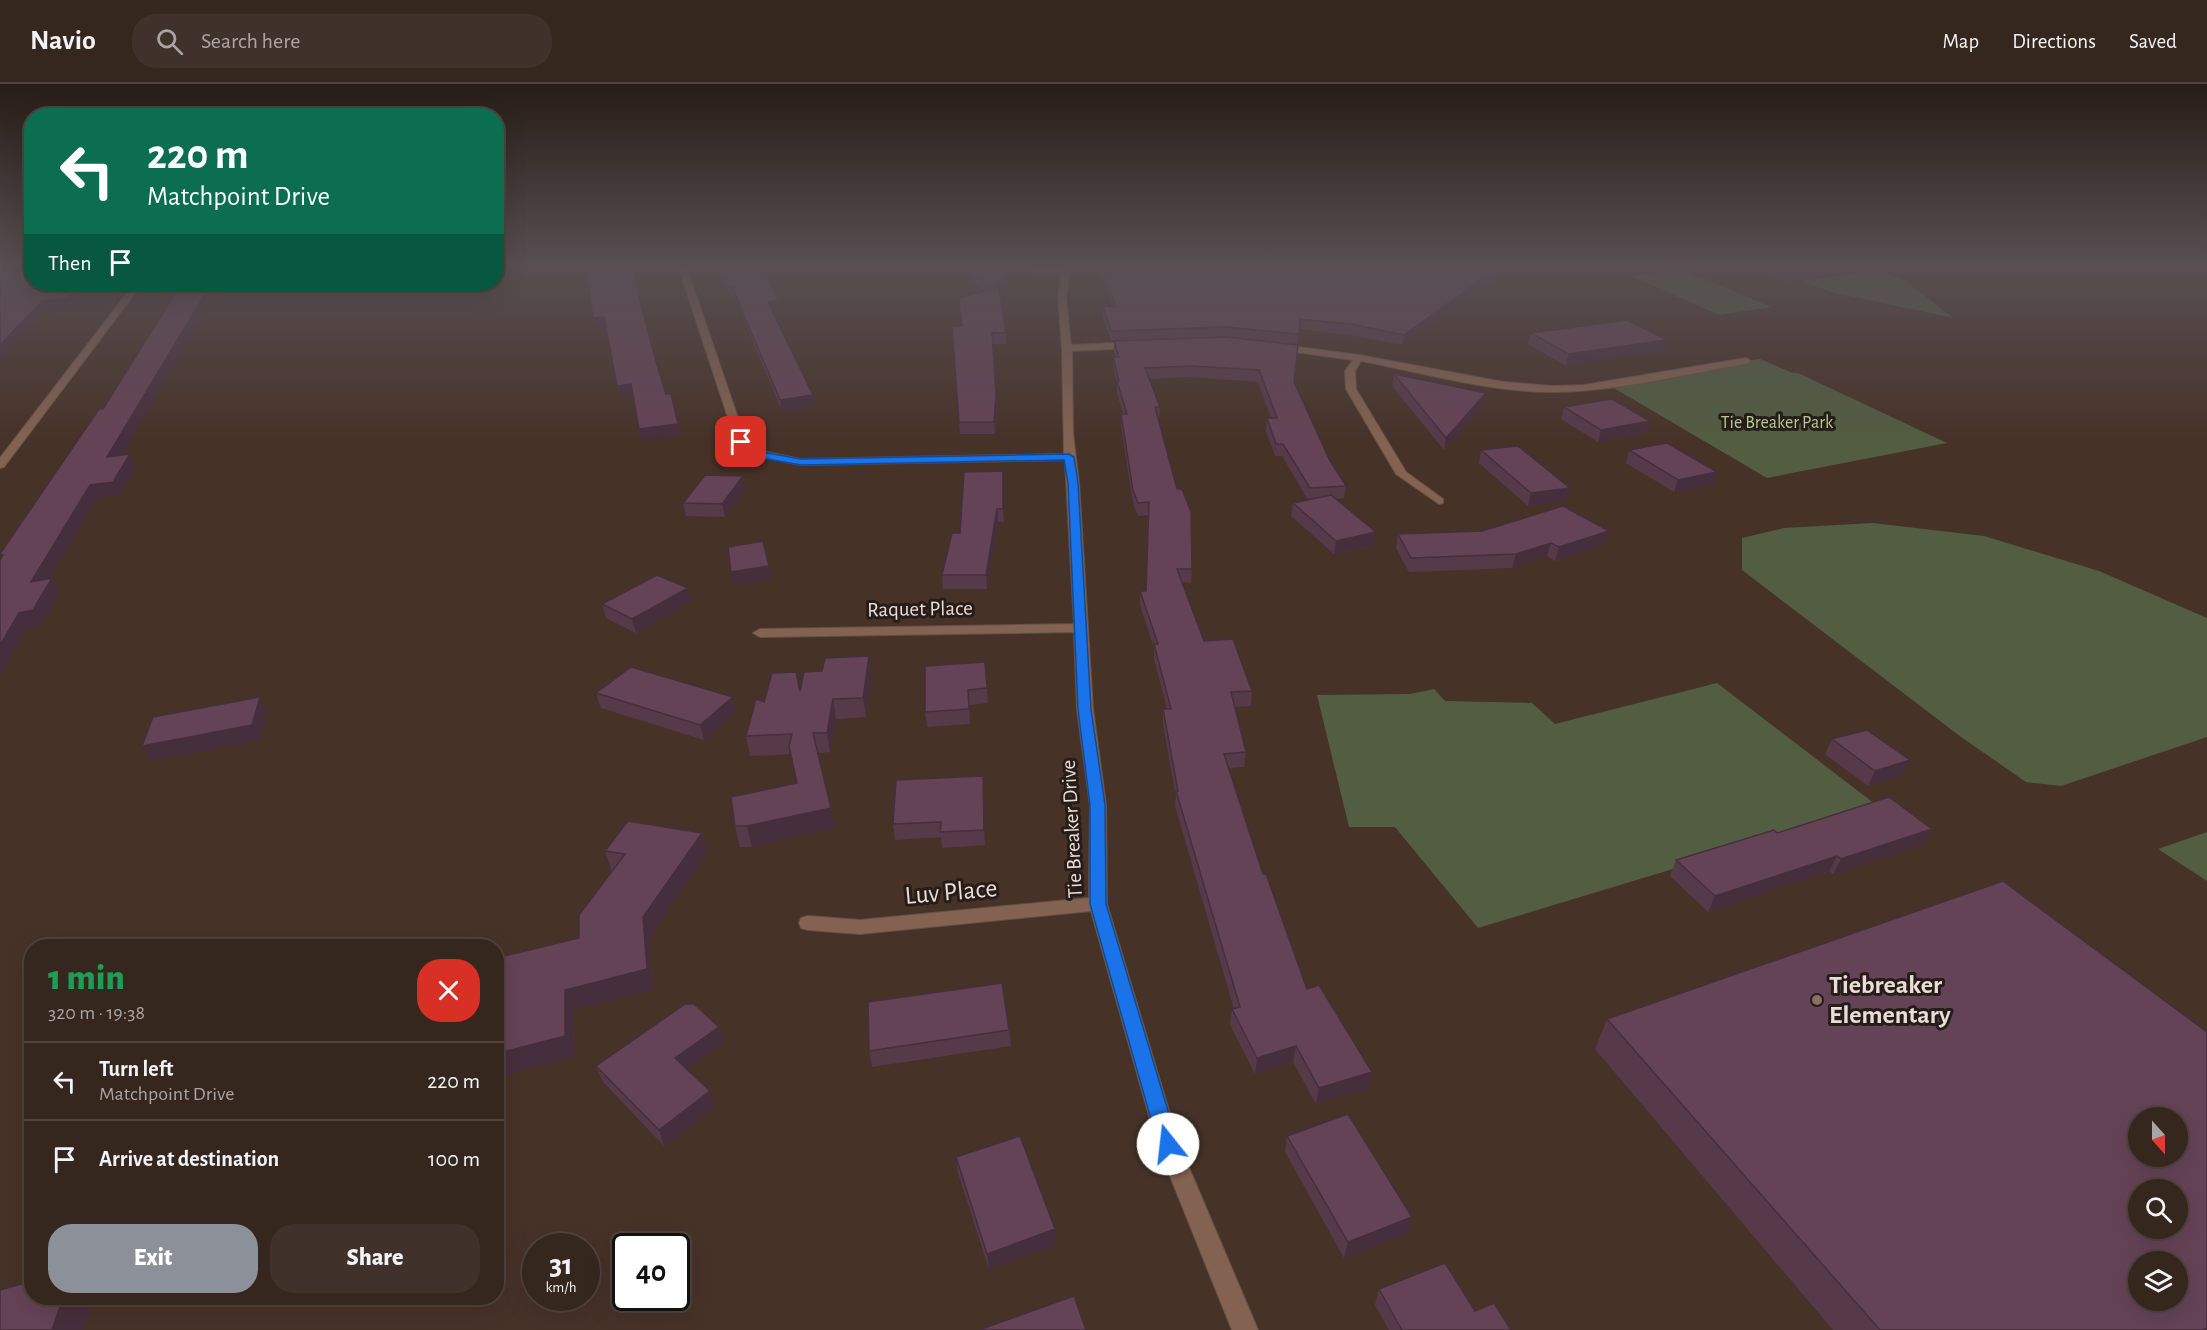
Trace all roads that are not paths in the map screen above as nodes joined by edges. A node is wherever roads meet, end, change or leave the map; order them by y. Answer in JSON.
{"nodes":[{"id":1,"x":107,"y":324,"type":"edge"},
{"id":2,"x":701,"y":324,"type":"edge"},
{"id":3,"x":1065,"y":324,"type":"edge"},
{"id":4,"x":1146,"y":345,"type":"edge"},
{"id":5,"x":1268,"y":346,"type":"edge"},
{"id":6,"x":1067,"y":348,"type":"junction"},
{"id":7,"x":1359,"y":358,"type":"junction"},
{"id":8,"x":1746,"y":361,"type":"dead end"},
{"id":9,"x":1069,"y":457,"type":"junction"},
{"id":10,"x":0,"y":465,"type":"edge"},
{"id":11,"x":1439,"y":501,"type":"dead end"},
{"id":12,"x":1081,"y":628,"type":"junction"},
{"id":13,"x":760,"y":633,"type":"dead end"},
{"id":14,"x":1098,"y":904,"type":"junction"},
{"id":15,"x":808,"y":923,"type":"dead end"},
{"id":16,"x":1245,"y":1330,"type":"edge"}],
"edges":[{"from":1,"to":10,"type":"street"},
{"from":2,"to":9,"type":"street"},
{"from":3,"to":6,"type":"street","name":"Tie Breaker Drive"},
{"from":4,"to":6,"type":"street"},
{"from":5,"to":7,"type":"street"},
{"from":6,"to":9,"type":"street","name":"Tie Breaker Drive"},
{"from":7,"to":8,"type":"street"},
{"from":7,"to":11,"type":"street"},
{"from":9,"to":12,"type":"street","name":"Tie Breaker Drive"},
{"from":12,"to":13,"type":"street","name":"Raquet Place"},
{"from":12,"to":14,"type":"street","name":"Tie Breaker Drive"},
{"from":14,"to":15,"type":"street","name":"Luv Place"},
{"from":14,"to":16,"type":"street","name":"Tie Breaker Drive"}]}
